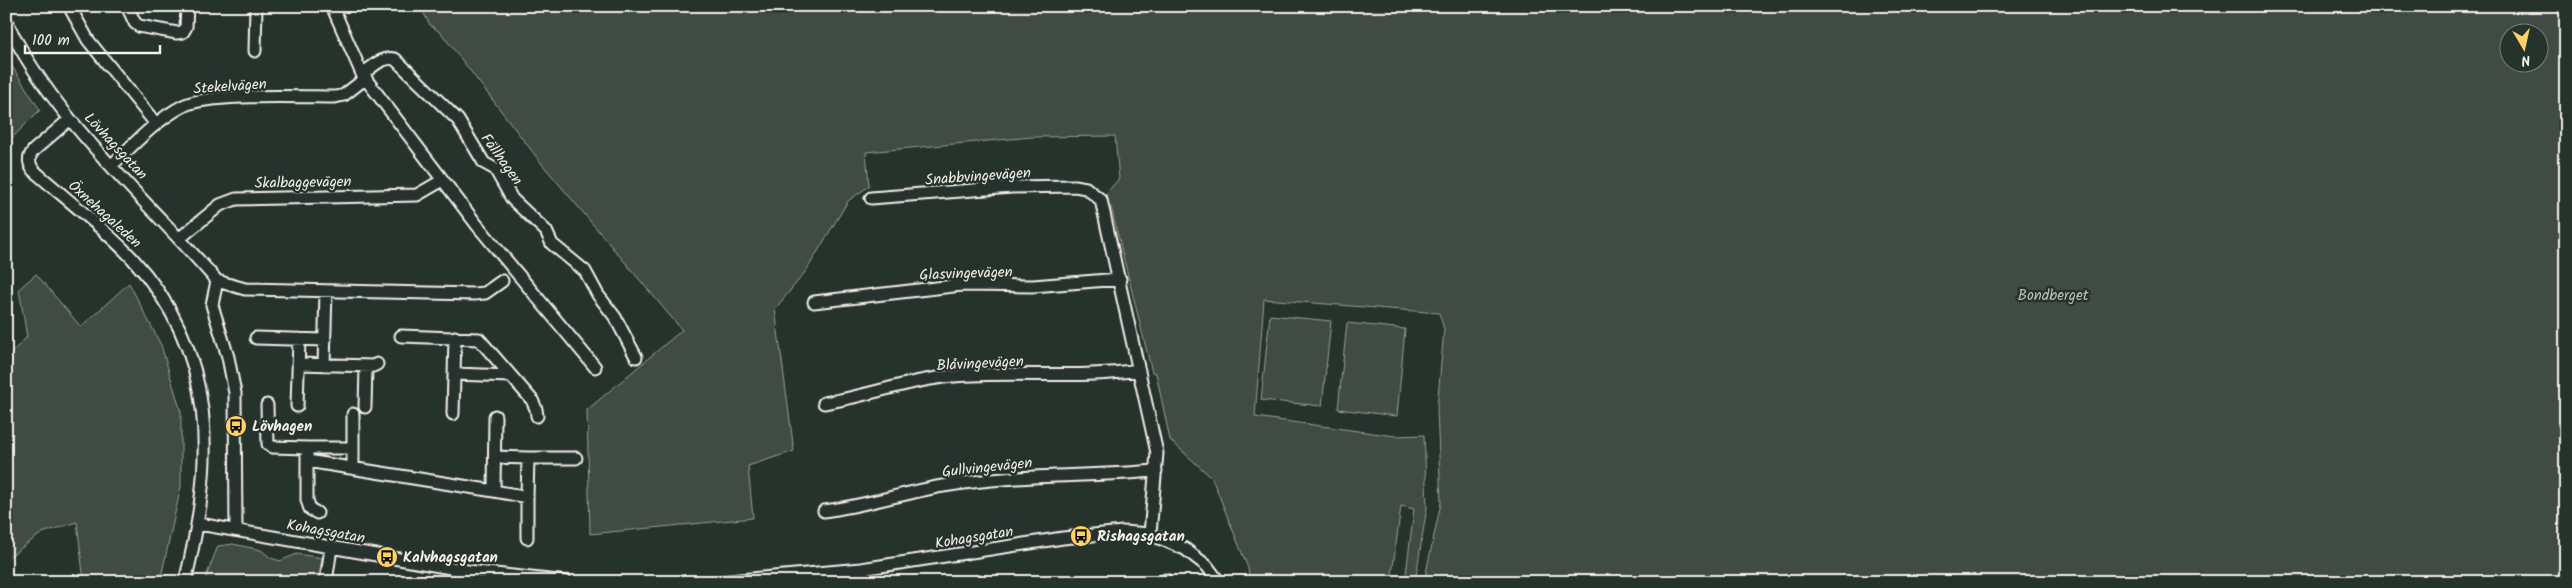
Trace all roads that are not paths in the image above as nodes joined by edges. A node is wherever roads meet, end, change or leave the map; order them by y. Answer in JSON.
{"nodes":[{"id":1,"x":69,"y":6,"type":"edge"},
{"id":2,"x":127,"y":6,"type":"edge"},
{"id":3,"x":187,"y":6,"type":"edge"},
{"id":4,"x":256,"y":6,"type":"edge"},
{"id":5,"x":332,"y":6,"type":"edge"},
{"id":6,"x":6,"y":21,"type":"edge"},
{"id":7,"x":255,"y":51,"type":"dead end"},
{"id":8,"x":364,"y":76,"type":"junction"},
{"id":9,"x":70,"y":119,"type":"junction"},
{"id":10,"x":156,"y":124,"type":"junction"},
{"id":11,"x":112,"y":165,"type":"junction"},
{"id":12,"x":436,"y":184,"type":"dead end"},
{"id":13,"x":871,"y":198,"type":"dead end"},
{"id":14,"x":180,"y":238,"type":"junction"},
{"id":15,"x":1120,"y":279,"type":"junction"},
{"id":16,"x":217,"y":281,"type":"junction"},
{"id":17,"x":502,"y":281,"type":"dead end"},
{"id":18,"x":326,"y":291,"type":"junction"},
{"id":19,"x":814,"y":302,"type":"dead end"},
{"id":20,"x":402,"y":336,"type":"dead end"},
{"id":21,"x":455,"y":337,"type":"junction"},
{"id":22,"x":256,"y":338,"type":"dead end"},
{"id":23,"x":299,"y":339,"type":"junction"},
{"id":24,"x":325,"y":340,"type":"junction"},
{"id":25,"x":636,"y":357,"type":"dead end"},
{"id":26,"x":298,"y":364,"type":"junction"},
{"id":27,"x":324,"y":365,"type":"junction"},
{"id":28,"x":596,"y":367,"type":"dead end"},
{"id":29,"x":1139,"y":370,"type":"junction"},
{"id":30,"x":454,"y":374,"type":"junction"},
{"id":31,"x":511,"y":376,"type":"junction"},
{"id":32,"x":824,"y":403,"type":"dead end"},
{"id":33,"x":267,"y":405,"type":"dead end"},
{"id":34,"x":297,"y":406,"type":"dead end"},
{"id":35,"x":365,"y":406,"type":"dead end"},
{"id":36,"x":353,"y":414,"type":"dead end"},
{"id":37,"x":452,"y":414,"type":"dead end"},
{"id":38,"x":495,"y":416,"type":"dead end"},
{"id":39,"x":537,"y":416,"type":"dead end"},
{"id":40,"x":307,"y":448,"type":"junction"},
{"id":41,"x":353,"y":448,"type":"junction"},
{"id":42,"x":495,"y":457,"type":"junction"},
{"id":43,"x":528,"y":458,"type":"junction"},
{"id":44,"x":576,"y":458,"type":"dead end"},
{"id":45,"x":307,"y":461,"type":"junction"},
{"id":46,"x":353,"y":468,"type":"junction"},
{"id":47,"x":1156,"y":471,"type":"junction"},
{"id":48,"x":494,"y":491,"type":"junction"},
{"id":49,"x":527,"y":496,"type":"junction"},
{"id":50,"x":824,"y":511,"type":"dead end"},
{"id":51,"x":317,"y":513,"type":"dead end"},
{"id":52,"x":199,"y":524,"type":"junction"},
{"id":53,"x":236,"y":530,"type":"junction"},
{"id":54,"x":1150,"y":534,"type":"junction"},
{"id":55,"x":527,"y":538,"type":"dead end"},
{"id":56,"x":331,"y":548,"type":"junction"},
{"id":57,"x":185,"y":582,"type":"edge"},
{"id":58,"x":326,"y":582,"type":"edge"},
{"id":59,"x":567,"y":582,"type":"edge"},
{"id":60,"x":717,"y":582,"type":"edge"},
{"id":61,"x":1219,"y":582,"type":"edge"}],
"edges":[{"from":1,"to":10,"type":"street"},
{"from":2,"to":3,"type":"street"},
{"from":4,"to":7,"type":"street"},
{"from":5,"to":8,"type":"street"},
{"from":6,"to":9,"type":"street","name":"Lövhagsgatan"},
{"from":8,"to":10,"type":"street","name":"Stekelvägen"},
{"from":8,"to":25,"type":"street","name":"Fällhagen"},
{"from":8,"to":28,"type":"street"},
{"from":9,"to":11,"type":"street","name":"Lövhagsgatan"},
{"from":9,"to":52,"type":"street","name":"Öxnehagaleden"},
{"from":10,"to":11,"type":"street","name":"Stekelvägen"},
{"from":11,"to":14,"type":"street","name":"Lövhagsgatan"},
{"from":12,"to":14,"type":"street","name":"Skalbaggevägen"},
{"from":13,"to":15,"type":"street","name":"Snabbvingevägen"},
{"from":14,"to":16,"type":"street","name":"Lövhagsgatan"},
{"from":15,"to":19,"type":"street","name":"Glasvingevägen"},
{"from":15,"to":29,"type":"street"},
{"from":16,"to":18,"type":"street"},
{"from":16,"to":53,"type":"street"},
{"from":17,"to":18,"type":"street"},
{"from":18,"to":24,"type":"street"},
{"from":20,"to":21,"type":"street"},
{"from":21,"to":30,"type":"street"},
{"from":21,"to":31,"type":"street"},
{"from":22,"to":23,"type":"street"},
{"from":23,"to":24,"type":"street"},
{"from":23,"to":26,"type":"street"},
{"from":24,"to":27,"type":"street"},
{"from":26,"to":27,"type":"street"},
{"from":26,"to":34,"type":"street"},
{"from":27,"to":35,"type":"street"},
{"from":29,"to":32,"type":"street","name":"Blåvingevägen"},
{"from":29,"to":47,"type":"street"},
{"from":30,"to":31,"type":"street"},
{"from":30,"to":37,"type":"street"},
{"from":31,"to":39,"type":"street"},
{"from":33,"to":40,"type":"street"},
{"from":36,"to":41,"type":"street"},
{"from":38,"to":42,"type":"street"},
{"from":40,"to":41,"type":"street"},
{"from":40,"to":45,"type":"street"},
{"from":41,"to":46,"type":"street"},
{"from":42,"to":43,"type":"street"},
{"from":42,"to":48,"type":"street"},
{"from":43,"to":44,"type":"street"},
{"from":43,"to":49,"type":"street"},
{"from":45,"to":46,"type":"street"},
{"from":45,"to":51,"type":"street"},
{"from":46,"to":48,"type":"street"},
{"from":47,"to":50,"type":"street","name":"Gullvingevägen"},
{"from":47,"to":54,"type":"street"},
{"from":48,"to":49,"type":"street"},
{"from":49,"to":55,"type":"street"},
{"from":52,"to":53,"type":"street","name":"Kohagsgatan"},
{"from":52,"to":57,"type":"street","name":"Öxnehagaleden"},
{"from":53,"to":56,"type":"street","name":"Kohagsgatan"},
{"from":54,"to":60,"type":"street","name":"Kohagsgatan"},
{"from":54,"to":61,"type":"street","name":"Kohagsgatan"},
{"from":56,"to":58,"type":"street"},
{"from":56,"to":59,"type":"street","name":"Kohagsgatan"}]}
